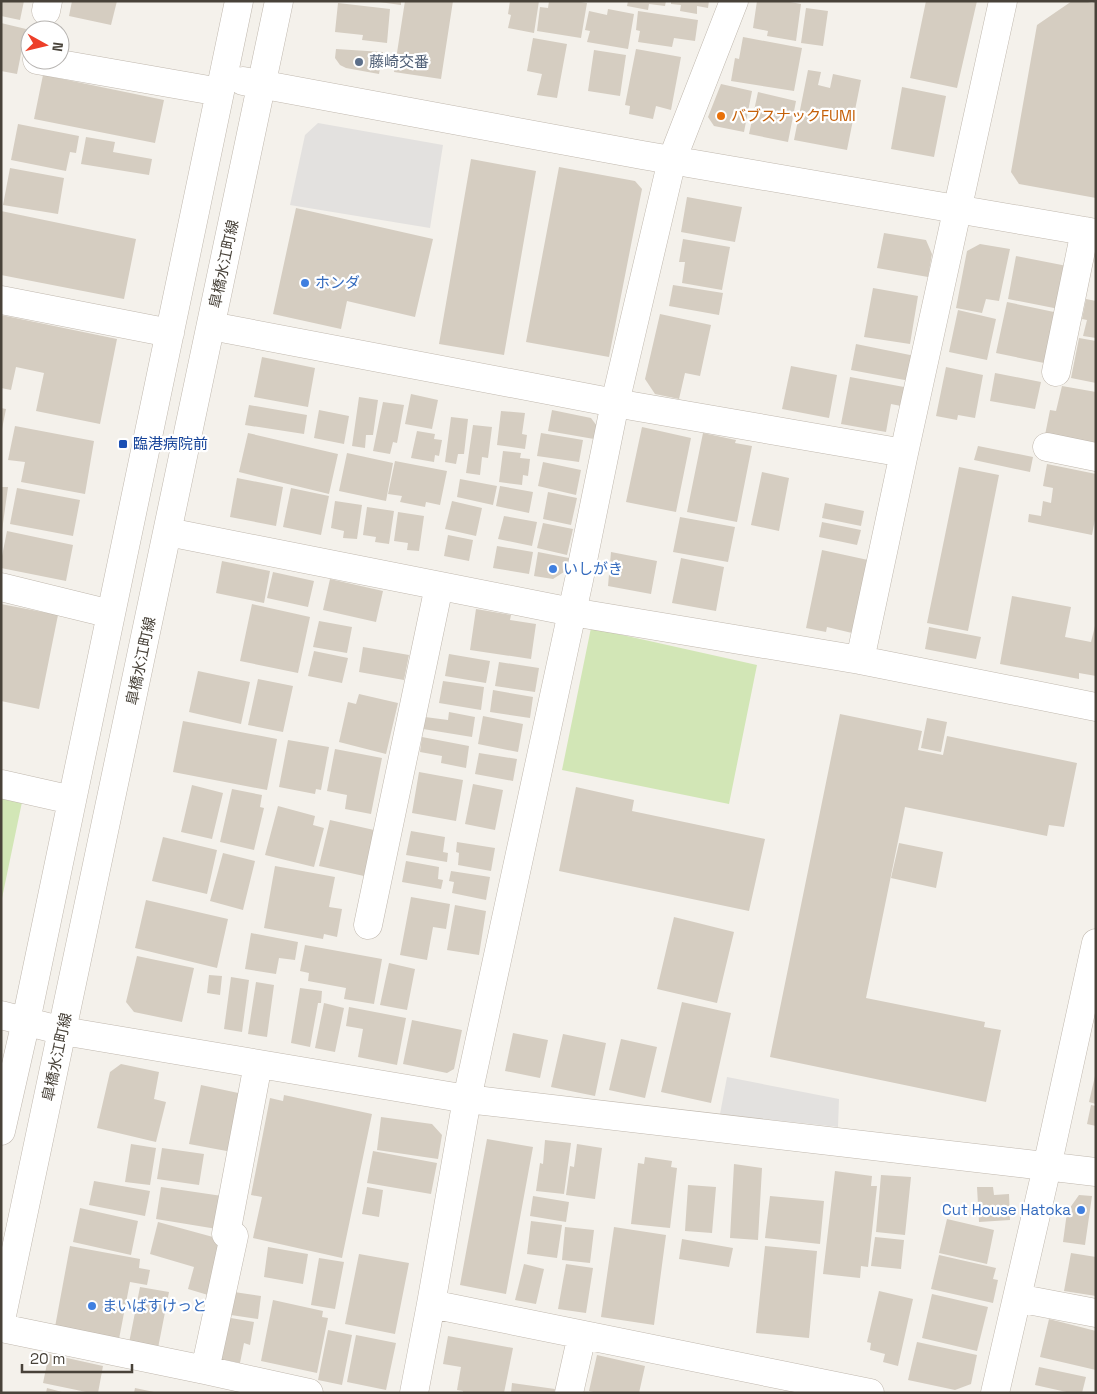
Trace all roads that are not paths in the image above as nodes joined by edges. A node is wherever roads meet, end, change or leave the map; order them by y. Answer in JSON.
{"nodes":[{"id":1,"x":239,"y":1,"type":"edge"},
{"id":2,"x":279,"y":1,"type":"edge"},
{"id":3,"x":734,"y":1,"type":"edge"},
{"id":4,"x":1003,"y":1,"type":"edge"},
{"id":5,"x":70,"y":64,"type":"edge"},
{"id":6,"x":222,"y":85,"type":"junction"},
{"id":7,"x":262,"y":85,"type":"junction"},
{"id":8,"x":672,"y":160,"type":"junction"},
{"id":9,"x":956,"y":210,"type":"junction"},
{"id":10,"x":1090,"y":232,"type":"edge"},
{"id":11,"x":1,"y":300,"type":"edge"},
{"id":12,"x":211,"y":326,"type":"junction"},
{"id":13,"x":170,"y":333,"type":"junction"},
{"id":14,"x":1056,"y":372,"type":"dead end"},
{"id":15,"x":615,"y":403,"type":"junction"},
{"id":16,"x":1047,"y":447,"type":"dead end"},
{"id":17,"x":904,"y":453,"type":"junction"},
{"id":18,"x":1096,"y":457,"type":"edge"},
{"id":19,"x":168,"y":532,"type":"junction"},
{"id":20,"x":439,"y":586,"type":"junction"},
{"id":21,"x":1,"y":587,"type":"edge"},
{"id":22,"x":572,"y":612,"type":"junction"},
{"id":23,"x":111,"y":614,"type":"junction"},
{"id":24,"x":860,"y":660,"type":"junction"},
{"id":25,"x":1096,"y":707,"type":"edge"},
{"id":26,"x":1,"y":784,"type":"edge"},
{"id":27,"x":72,"y":800,"type":"junction"},
{"id":28,"x":368,"y":925,"type":"dead end"},
{"id":29,"x":1096,"y":943,"type":"edge"},
{"id":30,"x":1091,"y":989,"type":"edge"},
{"id":31,"x":14,"y":1018,"type":"edge"},
{"id":32,"x":63,"y":1030,"type":"junction"},
{"id":33,"x":258,"y":1064,"type":"junction"},
{"id":34,"x":467,"y":1100,"type":"junction"},
{"id":35,"x":1,"y":1131,"type":"edge"},
{"id":36,"x":1047,"y":1167,"type":"junction"},
{"id":37,"x":1096,"y":1172,"type":"edge"},
{"id":38,"x":1017,"y":1298,"type":"junction"},
{"id":39,"x":431,"y":1304,"type":"junction"},
{"id":40,"x":1096,"y":1314,"type":"edge"},
{"id":41,"x":1,"y":1320,"type":"edge"},
{"id":42,"x":1,"y":1328,"type":"edge"},
{"id":43,"x":582,"y":1335,"type":"junction"},
{"id":44,"x":205,"y":1370,"type":"junction"},
{"id":45,"x":309,"y":1393,"type":"edge"},
{"id":46,"x":414,"y":1393,"type":"edge"},
{"id":47,"x":569,"y":1393,"type":"edge"},
{"id":48,"x":870,"y":1393,"type":"edge"},
{"id":49,"x":995,"y":1393,"type":"edge"}],
"edges":[{"from":1,"to":6,"type":"street"},
{"from":2,"to":7,"type":"street","name":"皐橋水江町線"},
{"from":3,"to":8,"type":"street"},
{"from":4,"to":9,"type":"street"},
{"from":5,"to":6,"type":"street"},
{"from":6,"to":7,"type":"street"},
{"from":6,"to":13,"type":"street"},
{"from":7,"to":8,"type":"street"},
{"from":7,"to":12,"type":"street","name":"皐橋水江町線"},
{"from":8,"to":9,"type":"street"},
{"from":8,"to":15,"type":"street"},
{"from":9,"to":10,"type":"street"},
{"from":9,"to":17,"type":"street"},
{"from":10,"to":14,"type":"street"},
{"from":11,"to":13,"type":"street"},
{"from":12,"to":15,"type":"street"},
{"from":12,"to":19,"type":"street","name":"皐橋水江町線"},
{"from":13,"to":23,"type":"street"},
{"from":15,"to":17,"type":"street"},
{"from":15,"to":22,"type":"street"},
{"from":16,"to":18,"type":"street"},
{"from":17,"to":24,"type":"street"},
{"from":19,"to":20,"type":"street"},
{"from":19,"to":32,"type":"street","name":"皐橋水江町線"},
{"from":20,"to":22,"type":"street"},
{"from":20,"to":28,"type":"street"},
{"from":21,"to":23,"type":"street"},
{"from":22,"to":24,"type":"street"},
{"from":22,"to":34,"type":"street"},
{"from":23,"to":27,"type":"street"},
{"from":24,"to":25,"type":"street"},
{"from":26,"to":27,"type":"street"},
{"from":27,"to":31,"type":"street"},
{"from":29,"to":30,"type":"street"},
{"from":30,"to":36,"type":"street"},
{"from":31,"to":32,"type":"street"},
{"from":31,"to":35,"type":"street"},
{"from":32,"to":33,"type":"street"},
{"from":32,"to":41,"type":"street","name":"皐橋水江町線"},
{"from":33,"to":34,"type":"street"},
{"from":33,"to":44,"type":"street"},
{"from":34,"to":36,"type":"street"},
{"from":34,"to":39,"type":"street"},
{"from":36,"to":37,"type":"street"},
{"from":36,"to":38,"type":"street"},
{"from":38,"to":40,"type":"street"},
{"from":38,"to":49,"type":"street"},
{"from":39,"to":43,"type":"street"},
{"from":39,"to":46,"type":"street"},
{"from":42,"to":44,"type":"street"},
{"from":43,"to":47,"type":"street"},
{"from":43,"to":48,"type":"street"},
{"from":44,"to":45,"type":"street"}]}
